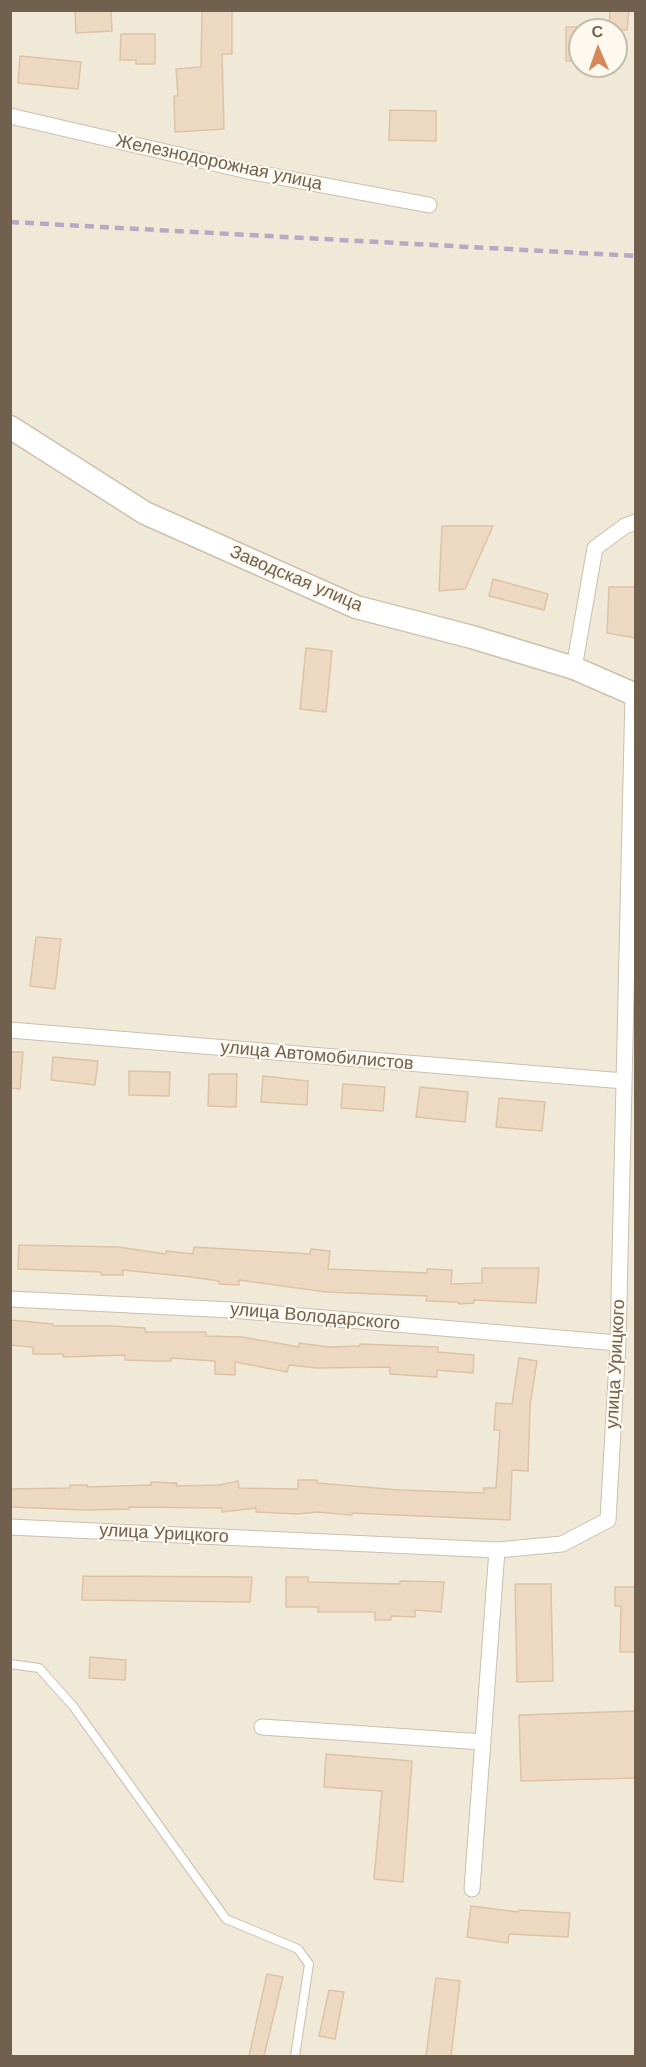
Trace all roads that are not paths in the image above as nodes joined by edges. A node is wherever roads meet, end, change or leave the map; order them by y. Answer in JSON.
{"nodes":[{"id":1,"x":10,"y":116,"type":"edge"},
{"id":2,"x":429,"y":206,"type":"dead end"},
{"id":3,"x":10,"y":427,"type":"edge"},
{"id":4,"x":636,"y":522,"type":"edge"},
{"id":5,"x":574,"y":668,"type":"junction"},
{"id":6,"x":634,"y":695,"type":"edge"},
{"id":7,"x":10,"y":1030,"type":"edge"},
{"id":8,"x":624,"y":1082,"type":"junction"},
{"id":9,"x":10,"y":1299,"type":"edge"},
{"id":10,"x":618,"y":1343,"type":"junction"},
{"id":11,"x":10,"y":1527,"type":"edge"},
{"id":12,"x":497,"y":1550,"type":"junction"},
{"id":13,"x":10,"y":1664,"type":"edge"},
{"id":14,"x":262,"y":1727,"type":"dead end"},
{"id":15,"x":483,"y":1742,"type":"junction"},
{"id":16,"x":472,"y":1889,"type":"dead end"},
{"id":17,"x":295,"y":2056,"type":"edge"}],
"edges":[{"from":1,"to":2,"type":"street","name":"Железнодорожная улица"},
{"from":3,"to":5,"type":"main road","name":"Заводская улица"},
{"from":4,"to":5,"type":"street"},
{"from":5,"to":6,"type":"main road","name":"Заводская улица"},
{"from":6,"to":8,"type":"street","name":"улица Урицкого"},
{"from":7,"to":8,"type":"street","name":"улица Автомобилистов"},
{"from":8,"to":10,"type":"street","name":"улица Урицкого"},
{"from":9,"to":10,"type":"street","name":"улица Володарского"},
{"from":10,"to":12,"type":"street","name":"улица Урицкого"},
{"from":11,"to":12,"type":"street","name":"улица Урицкого"},
{"from":12,"to":15,"type":"street"},
{"from":13,"to":17,"type":"lane"},
{"from":14,"to":15,"type":"street"},
{"from":15,"to":16,"type":"street"}]}
